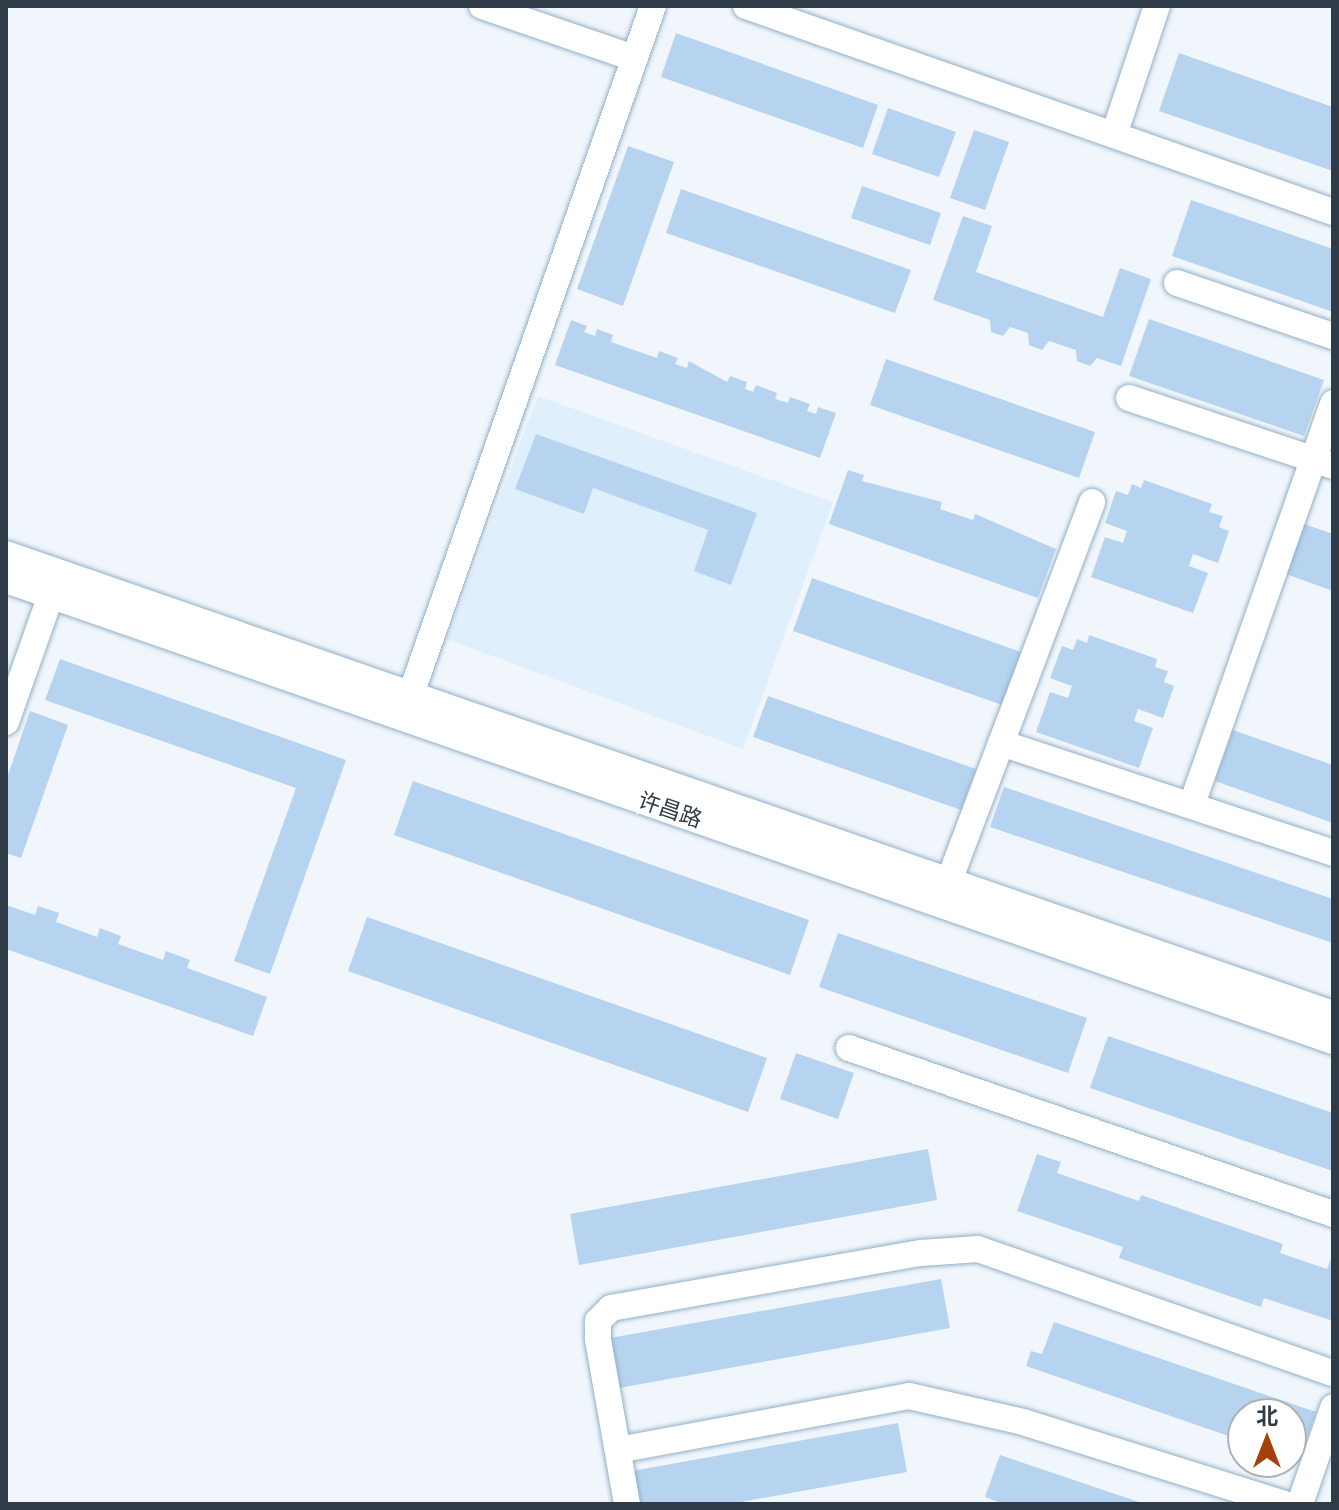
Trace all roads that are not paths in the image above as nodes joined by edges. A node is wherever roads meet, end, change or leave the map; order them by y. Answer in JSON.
{"nodes":[{"id":1,"x":482,"y":6,"type":"edge"},
{"id":2,"x":653,"y":6,"type":"edge"},
{"id":3,"x":746,"y":6,"type":"edge"},
{"id":4,"x":1157,"y":6,"type":"edge"},
{"id":5,"x":634,"y":58,"type":"junction"},
{"id":6,"x":1114,"y":135,"type":"junction"},
{"id":7,"x":1333,"y":212,"type":"edge"},
{"id":8,"x":1177,"y":283,"type":"dead end"},
{"id":9,"x":1333,"y":336,"type":"edge"},
{"id":10,"x":1129,"y":398,"type":"dead end"},
{"id":11,"x":1333,"y":403,"type":"edge"},
{"id":12,"x":1323,"y":463,"type":"edge"},
{"id":13,"x":1092,"y":502,"type":"dead end"},
{"id":14,"x":6,"y":554,"type":"edge"},
{"id":15,"x":6,"y":580,"type":"edge"},
{"id":16,"x":51,"y":595,"type":"junction"},
{"id":17,"x":411,"y":694,"type":"junction"},
{"id":18,"x":6,"y":722,"type":"edge"},
{"id":19,"x":1001,"y":743,"type":"junction"},
{"id":20,"x":1192,"y":804,"type":"junction"},
{"id":21,"x":1333,"y":853,"type":"edge"},
{"id":22,"x":949,"y":881,"type":"junction"},
{"id":23,"x":1333,"y":1014,"type":"edge"},
{"id":24,"x":1333,"y":1041,"type":"edge"},
{"id":25,"x":849,"y":1048,"type":"dead end"},
{"id":26,"x":1333,"y":1214,"type":"edge"},
{"id":27,"x":1333,"y":1373,"type":"edge"},
{"id":28,"x":1333,"y":1408,"type":"edge"},
{"id":29,"x":618,"y":1450,"type":"junction"},
{"id":30,"x":627,"y":1504,"type":"edge"},
{"id":31,"x":1284,"y":1504,"type":"edge"},
{"id":32,"x":1300,"y":1504,"type":"edge"}],
"edges":[{"from":1,"to":5,"type":"street"},
{"from":2,"to":5,"type":"street"},
{"from":3,"to":6,"type":"street"},
{"from":4,"to":6,"type":"street"},
{"from":5,"to":17,"type":"street"},
{"from":6,"to":7,"type":"street"},
{"from":8,"to":9,"type":"street"},
{"from":10,"to":12,"type":"street"},
{"from":11,"to":12,"type":"street"},
{"from":12,"to":20,"type":"street"},
{"from":13,"to":19,"type":"street"},
{"from":14,"to":17,"type":"street","name":"许昌路"},
{"from":15,"to":16,"type":"street","name":"许昌路"},
{"from":16,"to":18,"type":"street"},
{"from":16,"to":24,"type":"street","name":"许昌路"},
{"from":17,"to":22,"type":"street","name":"许昌路"},
{"from":19,"to":20,"type":"street"},
{"from":19,"to":22,"type":"street"},
{"from":20,"to":21,"type":"street"},
{"from":22,"to":23,"type":"street","name":"许昌路"},
{"from":25,"to":26,"type":"street"},
{"from":27,"to":29,"type":"street"},
{"from":28,"to":32,"type":"street"},
{"from":29,"to":30,"type":"street"},
{"from":29,"to":31,"type":"street"}]}
